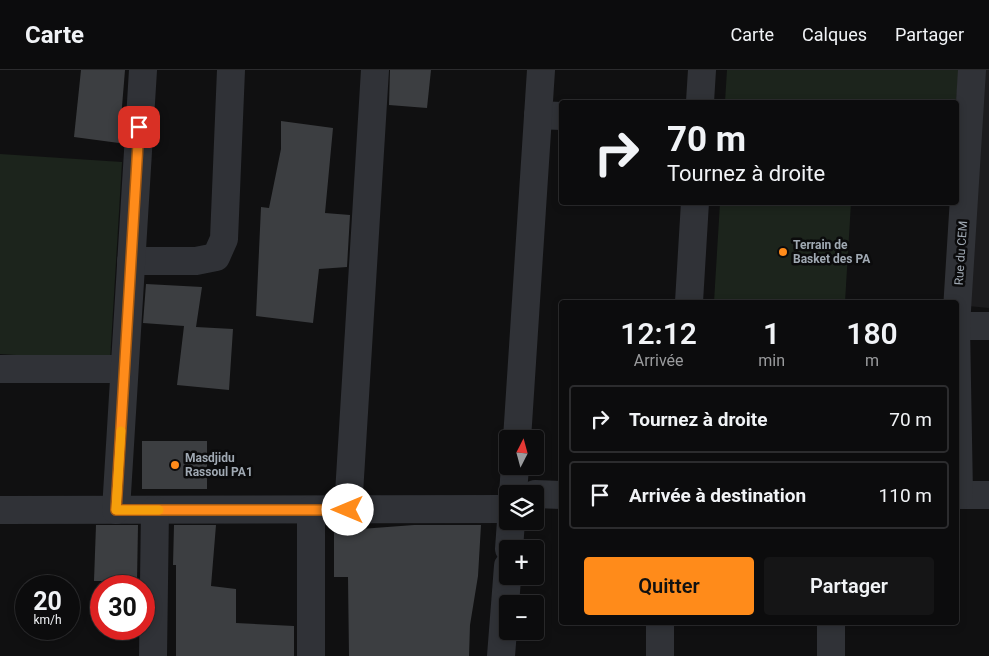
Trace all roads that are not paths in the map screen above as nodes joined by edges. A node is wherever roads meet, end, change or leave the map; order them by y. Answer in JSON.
{"nodes":[{"id":1,"x":143,"y":70,"type":"edge"},
{"id":2,"x":232,"y":70,"type":"edge"},
{"id":3,"x":375,"y":70,"type":"edge"},
{"id":4,"x":541,"y":70,"type":"edge"},
{"id":5,"x":702,"y":70,"type":"edge"},
{"id":6,"x":972,"y":70,"type":"edge"},
{"id":7,"x":700,"y":100,"type":"edge"},
{"id":8,"x":549,"y":116,"type":"edge"},
{"id":9,"x":695,"y":205,"type":"edge"},
{"id":10,"x":131,"y":261,"type":"junction"},
{"id":11,"x":689,"y":300,"type":"edge"},
{"id":12,"x":958,"y":300,"type":"edge"},
{"id":13,"x":959,"y":326,"type":"edge"},
{"id":14,"x":989,"y":326,"type":"edge"},
{"id":15,"x":0,"y":369,"type":"edge"},
{"id":16,"x":124,"y":369,"type":"junction"},
{"id":17,"x":518,"y":430,"type":"edge"},
{"id":18,"x":544,"y":494,"type":"edge"},
{"id":19,"x":559,"y":494,"type":"edge"},
{"id":20,"x":959,"y":495,"type":"edge"},
{"id":21,"x":989,"y":495,"type":"edge"},
{"id":22,"x":499,"y":509,"type":"edge"},
{"id":23,"x":0,"y":510,"type":"edge"},
{"id":24,"x":116,"y":510,"type":"junction"},
{"id":25,"x":155,"y":510,"type":"junction"},
{"id":26,"x":311,"y":510,"type":"junction"},
{"id":27,"x":348,"y":510,"type":"junction"},
{"id":28,"x":507,"y":585,"type":"edge"},
{"id":29,"x":660,"y":625,"type":"edge"},
{"id":30,"x":831,"y":625,"type":"edge"},
{"id":31,"x":153,"y":656,"type":"edge"},
{"id":32,"x":311,"y":656,"type":"edge"},
{"id":33,"x":501,"y":656,"type":"edge"},
{"id":34,"x":660,"y":656,"type":"edge"},
{"id":35,"x":831,"y":656,"type":"edge"}],
"edges":[{"from":1,"to":10,"type":"street"},
{"from":2,"to":10,"type":"street"},
{"from":3,"to":27,"type":"street"},
{"from":4,"to":8,"type":"street"},
{"from":5,"to":7,"type":"street"},
{"from":6,"to":12,"type":"street","name":"Rue du CEM"},
{"from":8,"to":17,"type":"street"},
{"from":9,"to":11,"type":"street"},
{"from":10,"to":16,"type":"street"},
{"from":13,"to":14,"type":"street"},
{"from":15,"to":16,"type":"street"},
{"from":16,"to":24,"type":"street"},
{"from":18,"to":19,"type":"street"},
{"from":20,"to":21,"type":"street"},
{"from":22,"to":27,"type":"street"},
{"from":23,"to":24,"type":"street"},
{"from":24,"to":25,"type":"street"},
{"from":25,"to":26,"type":"street"},
{"from":25,"to":31,"type":"street"},
{"from":26,"to":27,"type":"street"},
{"from":26,"to":32,"type":"street"},
{"from":28,"to":33,"type":"street"},
{"from":29,"to":34,"type":"street"},
{"from":30,"to":35,"type":"street"}]}
